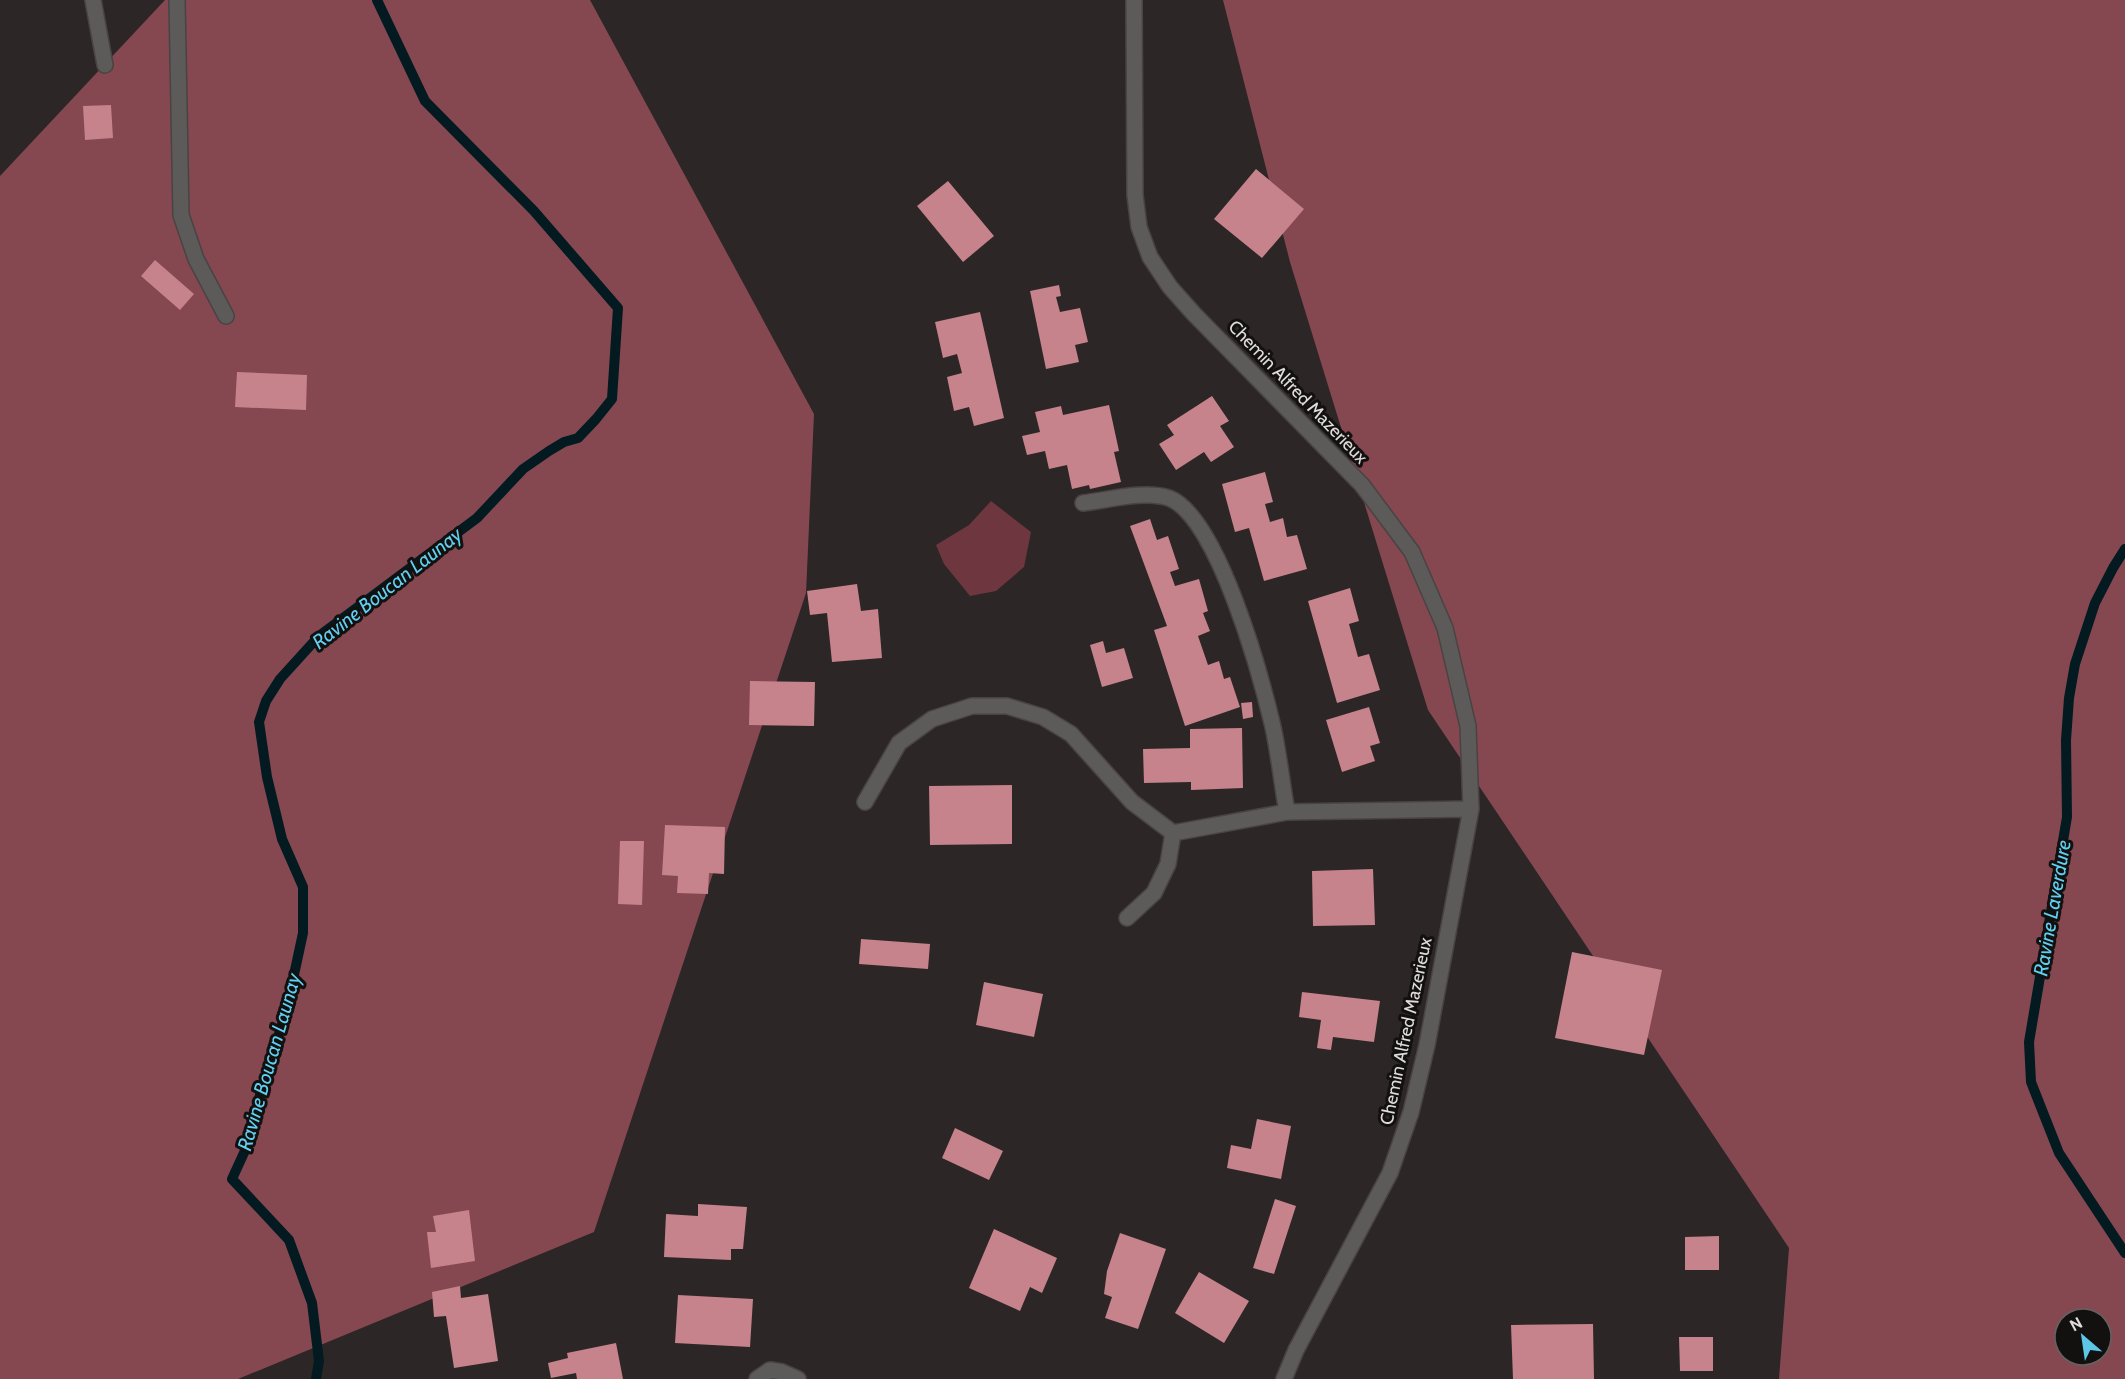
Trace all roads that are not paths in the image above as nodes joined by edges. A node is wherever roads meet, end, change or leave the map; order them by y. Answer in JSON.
{"nodes":[{"id":1,"x":93,"y":0,"type":"edge"},
{"id":2,"x":177,"y":0,"type":"edge"},
{"id":3,"x":1134,"y":0,"type":"edge"},
{"id":4,"x":105,"y":65,"type":"dead end"},
{"id":5,"x":226,"y":316,"type":"dead end"},
{"id":6,"x":1083,"y":503,"type":"dead end"},
{"id":7,"x":865,"y":802,"type":"dead end"},
{"id":8,"x":1471,"y":809,"type":"junction"},
{"id":9,"x":1287,"y":812,"type":"junction"},
{"id":10,"x":1173,"y":833,"type":"junction"},
{"id":11,"x":1127,"y":918,"type":"dead end"},
{"id":12,"x":757,"y":1379,"type":"edge"},
{"id":13,"x":798,"y":1379,"type":"edge"},
{"id":14,"x":1284,"y":1379,"type":"edge"}],
"edges":[{"from":1,"to":4,"type":"street"},
{"from":2,"to":5,"type":"street"},
{"from":3,"to":8,"type":"street","name":"Chemin Alfred Mazerieux"},
{"from":6,"to":9,"type":"street"},
{"from":7,"to":10,"type":"street"},
{"from":8,"to":9,"type":"street"},
{"from":8,"to":14,"type":"street","name":"Chemin Alfred Mazerieux"},
{"from":9,"to":10,"type":"street"},
{"from":10,"to":11,"type":"street"},
{"from":12,"to":13,"type":"street"}]}
